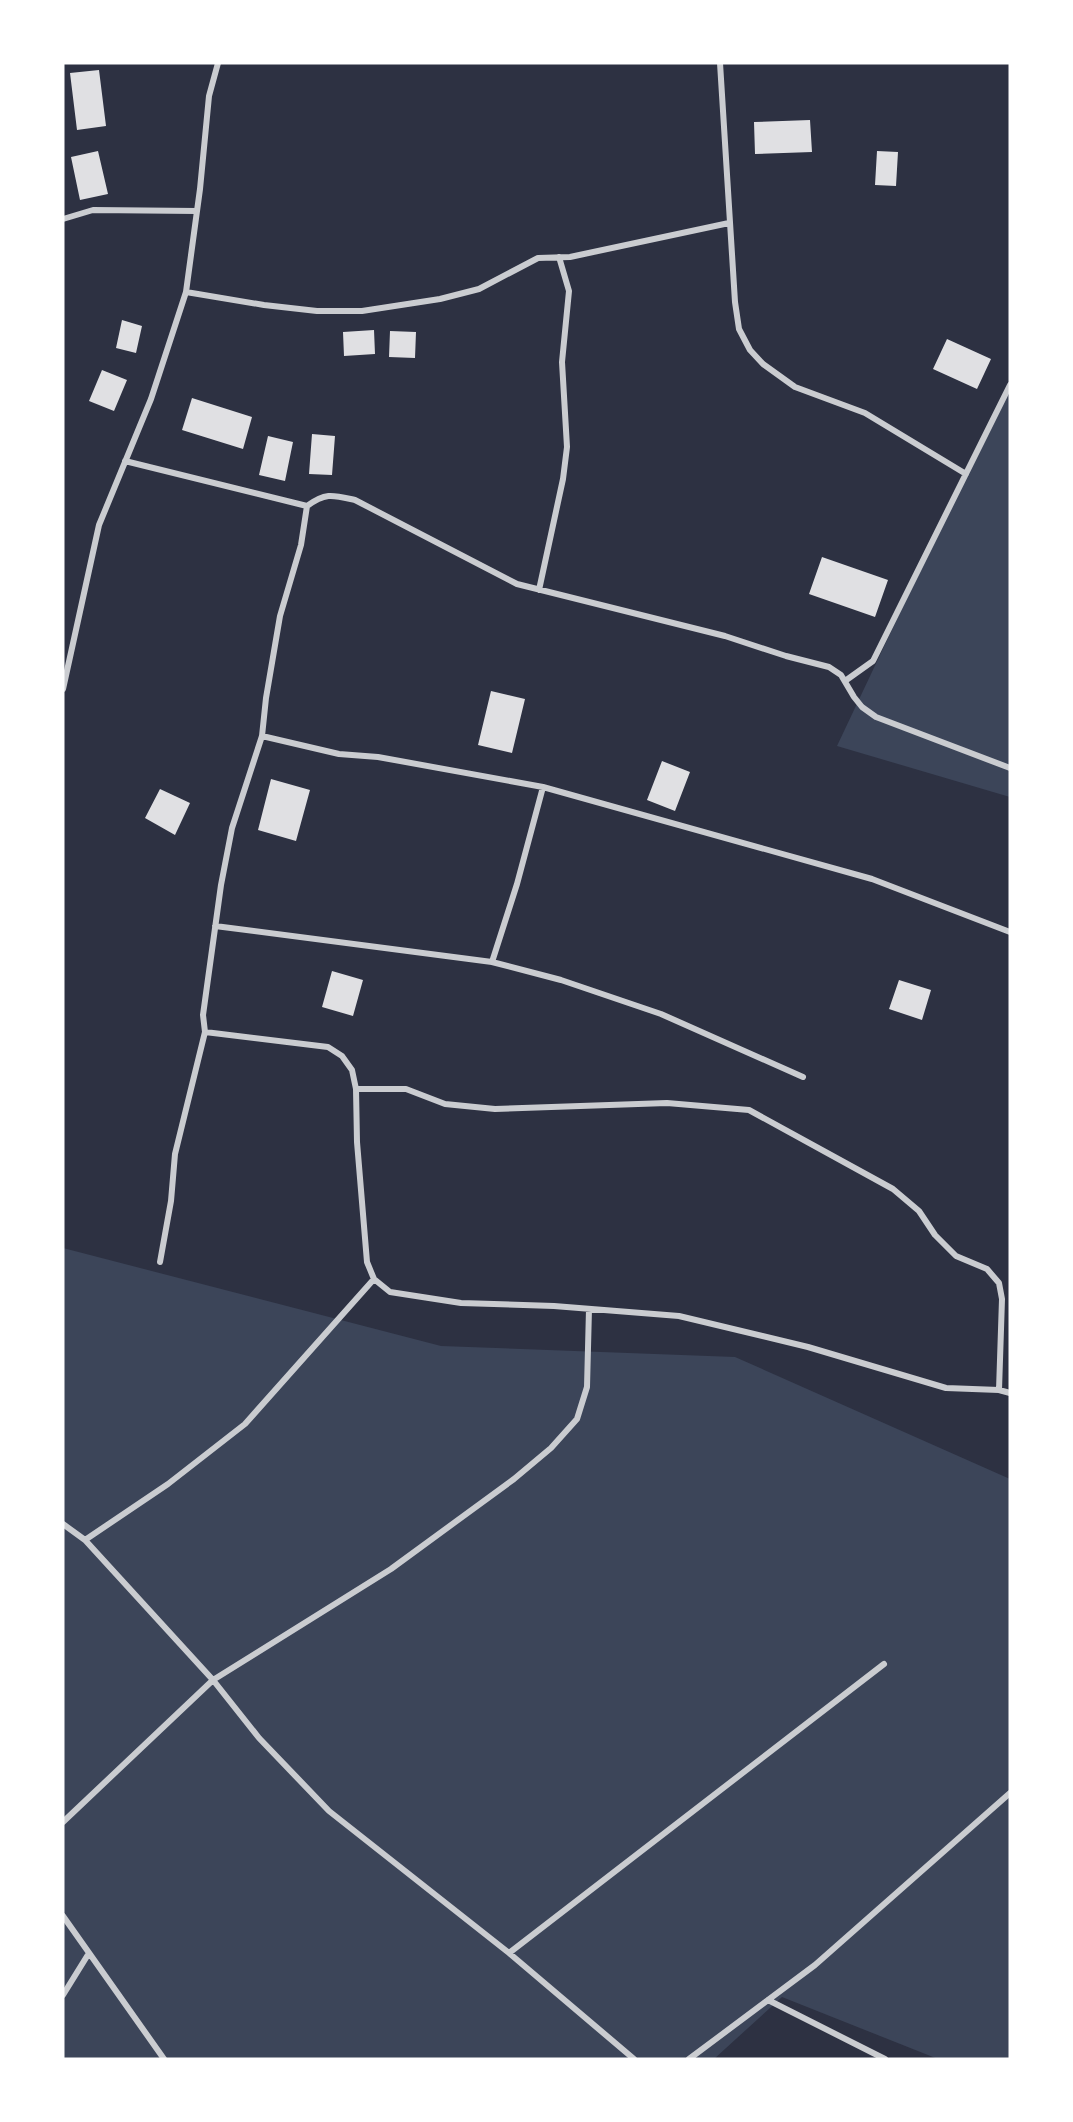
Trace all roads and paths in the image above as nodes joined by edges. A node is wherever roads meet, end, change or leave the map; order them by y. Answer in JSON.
{"nodes":[{"id":1,"x":218,"y":63,"type":"edge"},
{"id":2,"x":720,"y":63,"type":"edge"},
{"id":3,"x":197,"y":211,"type":"junction"},
{"id":4,"x":63,"y":219,"type":"edge"},
{"id":5,"x":729,"y":223,"type":"junction"},
{"id":6,"x":560,"y":257,"type":"junction"},
{"id":7,"x":186,"y":292,"type":"junction"},
{"id":8,"x":1010,"y":385,"type":"edge"},
{"id":9,"x":125,"y":461,"type":"junction"},
{"id":10,"x":966,"y":474,"type":"junction"},
{"id":11,"x":308,"y":506,"type":"junction"},
{"id":12,"x":539,"y":590,"type":"junction"},
{"id":13,"x":845,"y":681,"type":"junction"},
{"id":14,"x":63,"y":689,"type":"edge"},
{"id":15,"x":262,"y":736,"type":"junction"},
{"id":16,"x":1010,"y":768,"type":"edge"},
{"id":17,"x":543,"y":788,"type":"junction"},
{"id":18,"x":215,"y":926,"type":"junction"},
{"id":19,"x":1010,"y":932,"type":"edge"},
{"id":20,"x":492,"y":962,"type":"junction"},
{"id":21,"x":205,"y":1032,"type":"junction"},
{"id":22,"x":803,"y":1077,"type":"dead end"},
{"id":23,"x":356,"y":1089,"type":"junction"},
{"id":24,"x":160,"y":1262,"type":"dead end"},
{"id":25,"x":374,"y":1279,"type":"junction"},
{"id":26,"x":589,"y":1309,"type":"junction"},
{"id":27,"x":999,"y":1390,"type":"junction"},
{"id":28,"x":1010,"y":1393,"type":"edge"},
{"id":29,"x":63,"y":1524,"type":"edge"},
{"id":30,"x":85,"y":1540,"type":"junction"},
{"id":31,"x":884,"y":1664,"type":"dead end"},
{"id":32,"x":213,"y":1680,"type":"junction"},
{"id":33,"x":1010,"y":1794,"type":"edge"},
{"id":34,"x":63,"y":1822,"type":"edge"},
{"id":35,"x":63,"y":1916,"type":"edge"},
{"id":36,"x":89,"y":1953,"type":"junction"},
{"id":37,"x":509,"y":1953,"type":"junction"},
{"id":38,"x":63,"y":1995,"type":"edge"},
{"id":39,"x":768,"y":2001,"type":"junction"},
{"id":40,"x":164,"y":2059,"type":"edge"},
{"id":41,"x":634,"y":2059,"type":"edge"},
{"id":42,"x":688,"y":2059,"type":"edge"},
{"id":43,"x":885,"y":2059,"type":"edge"}],
"edges":[{"from":1,"to":3,"type":"street"},
{"from":2,"to":5,"type":"street"},
{"from":3,"to":4,"type":"street"},
{"from":3,"to":7,"type":"street"},
{"from":5,"to":6,"type":"street"},
{"from":5,"to":10,"type":"street"},
{"from":6,"to":7,"type":"street"},
{"from":6,"to":12,"type":"street"},
{"from":7,"to":9,"type":"street"},
{"from":8,"to":10,"type":"street"},
{"from":9,"to":11,"type":"street"},
{"from":9,"to":14,"type":"street"},
{"from":10,"to":13,"type":"street"},
{"from":11,"to":12,"type":"street"},
{"from":11,"to":15,"type":"street"},
{"from":12,"to":13,"type":"street"},
{"from":13,"to":16,"type":"street"},
{"from":15,"to":17,"type":"street"},
{"from":15,"to":18,"type":"street"},
{"from":17,"to":19,"type":"street"},
{"from":17,"to":20,"type":"street"},
{"from":18,"to":20,"type":"street"},
{"from":18,"to":21,"type":"street"},
{"from":20,"to":22,"type":"street"},
{"from":21,"to":23,"type":"street"},
{"from":21,"to":24,"type":"street"},
{"from":23,"to":25,"type":"street"},
{"from":23,"to":27,"type":"street"},
{"from":25,"to":26,"type":"street"},
{"from":25,"to":30,"type":"street"},
{"from":26,"to":27,"type":"street"},
{"from":26,"to":32,"type":"street"},
{"from":27,"to":28,"type":"street"},
{"from":29,"to":30,"type":"street"},
{"from":30,"to":32,"type":"street"},
{"from":31,"to":37,"type":"street"},
{"from":32,"to":34,"type":"street"},
{"from":32,"to":37,"type":"street"},
{"from":33,"to":39,"type":"street"},
{"from":35,"to":36,"type":"street"},
{"from":36,"to":38,"type":"street"},
{"from":36,"to":40,"type":"street"},
{"from":37,"to":41,"type":"street"},
{"from":39,"to":42,"type":"street"},
{"from":39,"to":43,"type":"street"}]}
